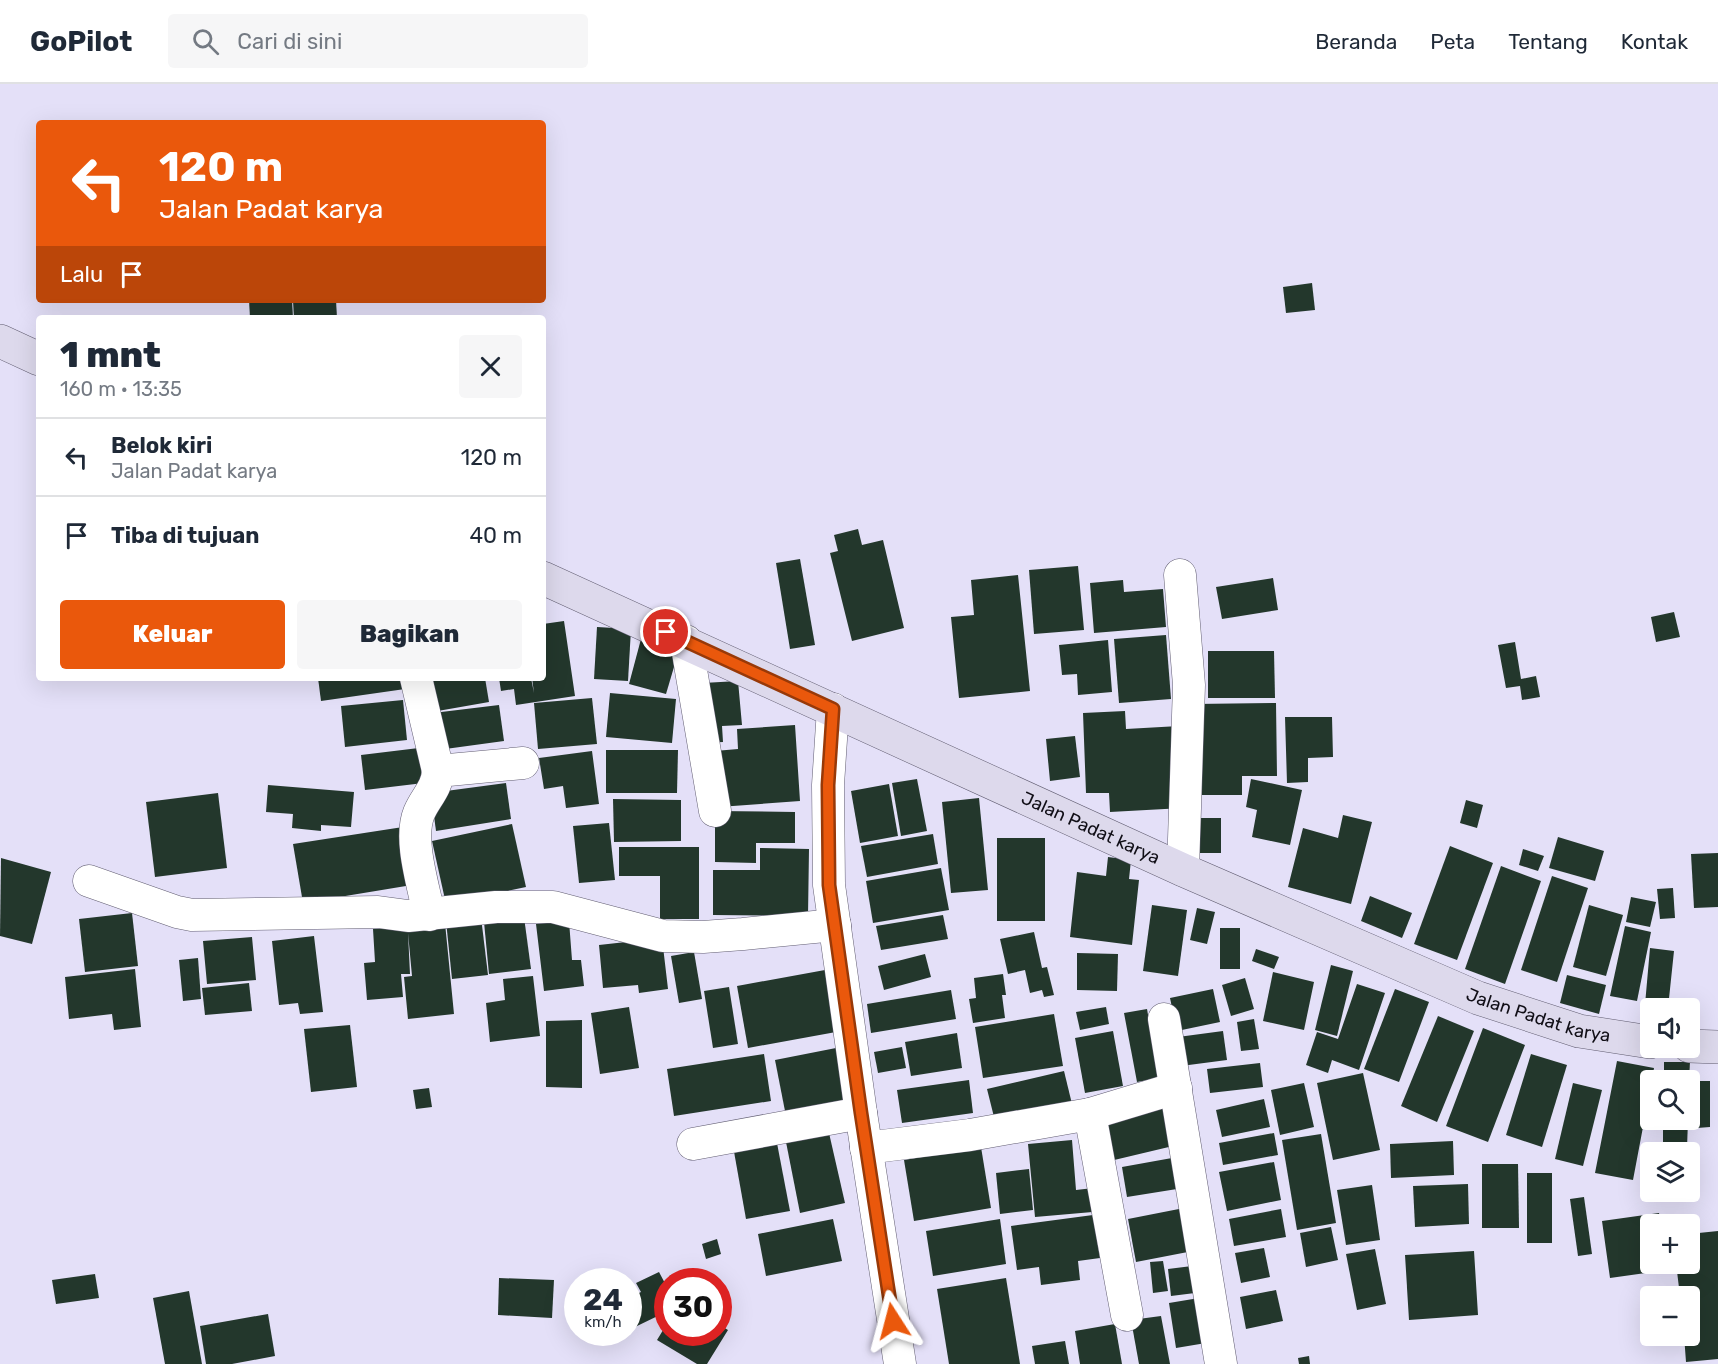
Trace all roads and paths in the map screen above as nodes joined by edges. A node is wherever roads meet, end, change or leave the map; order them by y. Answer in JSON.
{"nodes":[{"id":1,"x":0,"y":341,"type":"edge"},
{"id":2,"x":36,"y":358,"type":"edge"},
{"id":3,"x":1180,"y":575,"type":"dead end"},
{"id":4,"x":546,"y":579,"type":"edge"},
{"id":5,"x":686,"y":642,"type":"junction"},
{"id":6,"x":417,"y":681,"type":"edge"},
{"id":7,"x":833,"y":709,"type":"junction"},
{"id":8,"x":523,"y":763,"type":"dead end"},
{"id":9,"x":438,"y":771,"type":"junction"},
{"id":10,"x":714,"y":811,"type":"dead end"},
{"id":11,"x":1183,"y":870,"type":"junction"},
{"id":12,"x":89,"y":881,"type":"dead end"},
{"id":13,"x":429,"y":915,"type":"junction"},
{"id":14,"x":835,"y":925,"type":"junction"},
{"id":15,"x":1164,"y":1019,"type":"dead end"},
{"id":16,"x":1640,"y":1040,"type":"edge"},
{"id":17,"x":1700,"y":1046,"type":"edge"},
{"id":18,"x":1718,"y":1047,"type":"edge"},
{"id":19,"x":1176,"y":1088,"type":"junction"},
{"id":20,"x":861,"y":1113,"type":"junction"},
{"id":21,"x":1089,"y":1114,"type":"junction"},
{"id":22,"x":693,"y":1144,"type":"dead end"},
{"id":23,"x":866,"y":1148,"type":"junction"},
{"id":24,"x":1127,"y":1315,"type":"dead end"},
{"id":25,"x":900,"y":1364,"type":"edge"},
{"id":26,"x":1221,"y":1364,"type":"edge"}],
"edges":[{"from":1,"to":2,"type":"main road"},
{"from":3,"to":11,"type":"street"},
{"from":4,"to":5,"type":"main road","name":"Jalan Padat karya"},
{"from":5,"to":7,"type":"main road","name":"Jalan Padat karya"},
{"from":5,"to":10,"type":"street"},
{"from":6,"to":9,"type":"street"},
{"from":7,"to":11,"type":"main road","name":"Jalan Padat karya"},
{"from":7,"to":14,"type":"street"},
{"from":8,"to":9,"type":"street"},
{"from":9,"to":13,"type":"street"},
{"from":11,"to":16,"type":"main road","name":"Jalan Padat karya"},
{"from":12,"to":13,"type":"street"},
{"from":13,"to":14,"type":"street"},
{"from":14,"to":20,"type":"street"},
{"from":15,"to":19,"type":"street"},
{"from":17,"to":18,"type":"main road"},
{"from":19,"to":21,"type":"street"},
{"from":19,"to":26,"type":"street"},
{"from":20,"to":22,"type":"street"},
{"from":20,"to":23,"type":"street"},
{"from":21,"to":23,"type":"street"},
{"from":21,"to":24,"type":"street"},
{"from":23,"to":25,"type":"street"}]}
